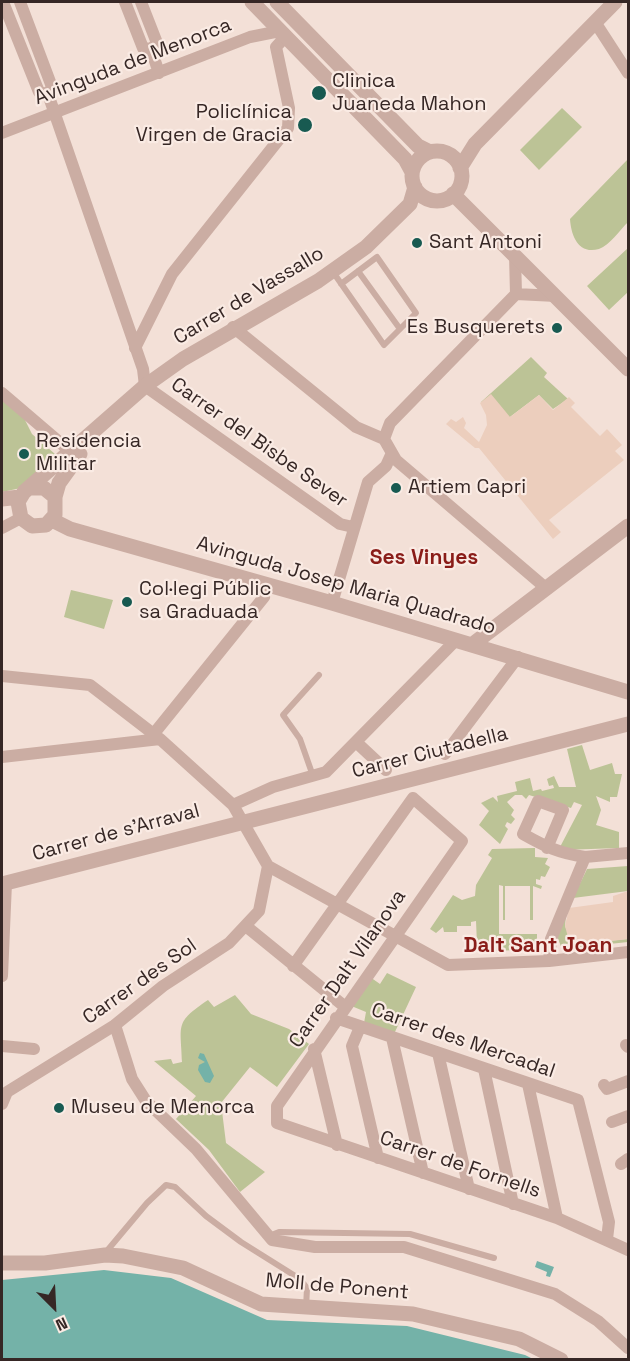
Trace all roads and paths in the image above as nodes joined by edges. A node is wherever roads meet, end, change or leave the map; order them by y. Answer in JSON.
{"nodes":[{"id":1,"x":3,"y":2,"type":"edge"},
{"id":2,"x":20,"y":2,"type":"edge"},
{"id":3,"x":125,"y":2,"type":"edge"},
{"id":4,"x":141,"y":2,"type":"edge"},
{"id":5,"x":252,"y":2,"type":"edge"},
{"id":6,"x":277,"y":2,"type":"edge"},
{"id":7,"x":615,"y":2,"type":"edge"},
{"id":8,"x":595,"y":22,"type":"junction"},
{"id":9,"x":283,"y":34,"type":"junction"},
{"id":10,"x":151,"y":49,"type":"junction"},
{"id":11,"x":159,"y":72,"type":"junction"},
{"id":12,"x":628,"y":73,"type":"edge"},
{"id":13,"x":48,"y":94,"type":"junction"},
{"id":14,"x":56,"y":112,"type":"junction"},
{"id":15,"x":2,"y":134,"type":"edge"},
{"id":16,"x":430,"y":152,"type":"junction"},
{"id":17,"x":456,"y":162,"type":"junction"},
{"id":18,"x":414,"y":180,"type":"junction"},
{"id":19,"x":453,"y":194,"type":"junction"},
{"id":20,"x":427,"y":198,"type":"junction"},
{"id":21,"x":410,"y":204,"type":"junction"},
{"id":22,"x":371,"y":253,"type":"junction"},
{"id":23,"x":515,"y":255,"type":"junction"},
{"id":24,"x":358,"y":271,"type":"junction"},
{"id":25,"x":337,"y":278,"type":"junction"},
{"id":26,"x":516,"y":294,"type":"junction"},
{"id":27,"x":556,"y":296,"type":"junction"},
{"id":28,"x":233,"y":327,"type":"junction"},
{"id":29,"x":400,"y":329,"type":"junction"},
{"id":30,"x":135,"y":348,"type":"junction"},
{"id":31,"x":628,"y":369,"type":"edge"},
{"id":32,"x":145,"y":386,"type":"junction"},
{"id":33,"x":2,"y":393,"type":"edge"},
{"id":34,"x":106,"y":421,"type":"junction"},
{"id":35,"x":384,"y":439,"type":"junction"},
{"id":36,"x":71,"y":452,"type":"junction"},
{"id":37,"x":391,"y":455,"type":"junction"},
{"id":38,"x":25,"y":492,"type":"junction"},
{"id":39,"x":55,"y":497,"type":"junction"},
{"id":40,"x":2,"y":500,"type":"edge"},
{"id":41,"x":21,"y":518,"type":"junction"},
{"id":42,"x":52,"y":520,"type":"junction"},
{"id":43,"x":628,"y":526,"type":"edge"},
{"id":44,"x":353,"y":527,"type":"junction"},
{"id":45,"x":2,"y":528,"type":"edge"},
{"id":46,"x":249,"y":579,"type":"junction"},
{"id":47,"x":547,"y":589,"type":"junction"},
{"id":48,"x":332,"y":603,"type":"junction"},
{"id":49,"x":456,"y":640,"type":"junction"},
{"id":50,"x":473,"y":644,"type":"junction"},
{"id":51,"x":518,"y":657,"type":"junction"},
{"id":52,"x":319,"y":675,"type":"dead end"},
{"id":53,"x":2,"y":676,"type":"edge"},
{"id":54,"x":628,"y":692,"type":"edge"},
{"id":55,"x":628,"y":724,"type":"edge"},
{"id":56,"x":156,"y":738,"type":"junction"},
{"id":57,"x":356,"y":742,"type":"junction"},
{"id":58,"x":445,"y":754,"type":"dead end"},
{"id":59,"x":2,"y":757,"type":"edge"},
{"id":60,"x":386,"y":770,"type":"dead end"},
{"id":61,"x":313,"y":776,"type":"junction"},
{"id":62,"x":233,"y":805,"type":"junction"},
{"id":63,"x":241,"y":822,"type":"junction"},
{"id":64,"x":546,"y":848,"type":"dead end"},
{"id":65,"x":628,"y":853,"type":"edge"},
{"id":66,"x":585,"y":857,"type":"junction"},
{"id":67,"x":268,"y":866,"type":"junction"},
{"id":68,"x":4,"y":884,"type":"edge"},
{"id":69,"x":337,"y":905,"type":"junction"},
{"id":70,"x":247,"y":927,"type":"junction"},
{"id":71,"x":394,"y":938,"type":"junction"},
{"id":72,"x":628,"y":952,"type":"edge"},
{"id":73,"x":549,"y":961,"type":"junction"},
{"id":74,"x":293,"y":966,"type":"junction"},
{"id":75,"x":2,"y":976,"type":"edge"},
{"id":76,"x":344,"y":1006,"type":"junction"},
{"id":77,"x":336,"y":1018,"type":"junction"},
{"id":78,"x":115,"y":1024,"type":"junction"},
{"id":79,"x":360,"y":1027,"type":"junction"},
{"id":80,"x":392,"y":1038,"type":"junction"},
{"id":81,"x":2,"y":1046,"type":"edge"},
{"id":82,"x":34,"y":1049,"type":"dead end"},
{"id":83,"x":314,"y":1049,"type":"junction"},
{"id":84,"x":438,"y":1053,"type":"junction"},
{"id":85,"x":484,"y":1069,"type":"junction"},
{"id":86,"x":628,"y":1081,"type":"edge"},
{"id":87,"x":528,"y":1084,"type":"junction"},
{"id":88,"x":604,"y":1085,"type":"dead end"},
{"id":89,"x":2,"y":1104,"type":"edge"},
{"id":90,"x":628,"y":1116,"type":"edge"},
{"id":91,"x":612,"y":1122,"type":"dead end"},
{"id":92,"x":277,"y":1123,"type":"joint"},
{"id":93,"x":337,"y":1145,"type":"junction"},
{"id":94,"x":378,"y":1158,"type":"junction"},
{"id":95,"x":423,"y":1173,"type":"junction"},
{"id":96,"x":469,"y":1189,"type":"junction"},
{"id":97,"x":513,"y":1204,"type":"junction"},
{"id":98,"x":557,"y":1218,"type":"junction"},
{"id":99,"x":268,"y":1236,"type":"junction"},
{"id":100,"x":607,"y":1239,"type":"junction"},
{"id":101,"x":628,"y":1250,"type":"edge"},
{"id":102,"x":105,"y":1255,"type":"junction"},
{"id":103,"x":494,"y":1258,"type":"dead end"},
{"id":104,"x":2,"y":1263,"type":"edge"},
{"id":105,"x":306,"y":1308,"type":"junction"},
{"id":106,"x":628,"y":1348,"type":"edge"},
{"id":107,"x":561,"y":1359,"type":"edge"}],
"edges":[{"from":1,"to":13,"type":"street"},
{"from":2,"to":13,"type":"street"},
{"from":3,"to":10,"type":"street"},
{"from":4,"to":10,"type":"street"},
{"from":5,"to":9,"type":"street"},
{"from":6,"to":16,"type":"street"},
{"from":7,"to":8,"type":"street"},
{"from":8,"to":12,"type":"street"},
{"from":8,"to":17,"type":"street"},
{"from":9,"to":11,"type":"street","name":"Avinguda de Menorca"},
{"from":9,"to":18,"type":"street"},
{"from":9,"to":30,"type":"street"},
{"from":10,"to":11,"type":"street"},
{"from":11,"to":14,"type":"street","name":"Avinguda de Menorca"},
{"from":13,"to":14,"type":"street"},
{"from":14,"to":15,"type":"street","name":"Avinguda de Menorca"},
{"from":14,"to":30,"type":"street"},
{"from":16,"to":17,"type":"street"},
{"from":16,"to":18,"type":"street"},
{"from":17,"to":19,"type":"street"},
{"from":18,"to":20,"type":"street"},
{"from":18,"to":21,"type":"street"},
{"from":19,"to":20,"type":"street"},
{"from":19,"to":23,"type":"street"},
{"from":20,"to":21,"type":"street"},
{"from":21,"to":22,"type":"street","name":"Carrer de Vassallo"},
{"from":22,"to":24,"type":"lane"},
{"from":22,"to":25,"type":"street","name":"Carrer de Vassallo"},
{"from":22,"to":29,"type":"lane"},
{"from":23,"to":26,"type":"street"},
{"from":23,"to":27,"type":"street"},
{"from":24,"to":25,"type":"lane"},
{"from":24,"to":29,"type":"lane"},
{"from":25,"to":28,"type":"street","name":"Carrer de Vassallo"},
{"from":25,"to":29,"type":"lane"},
{"from":26,"to":27,"type":"street"},
{"from":26,"to":35,"type":"street"},
{"from":27,"to":31,"type":"street"},
{"from":28,"to":32,"type":"street","name":"Carrer de Vassallo"},
{"from":28,"to":35,"type":"street"},
{"from":30,"to":32,"type":"street"},
{"from":32,"to":34,"type":"street","name":"Carrer de Vassallo"},
{"from":32,"to":44,"type":"street","name":"Carrer del Bisbe Sever"},
{"from":33,"to":36,"type":"street"},
{"from":34,"to":36,"type":"street","name":"Carrer de Vassallo"},
{"from":34,"to":39,"type":"street","name":"Carrer de Vassallo"},
{"from":35,"to":37,"type":"street"},
{"from":36,"to":38,"type":"street","name":"Carrer de Vassallo"},
{"from":37,"to":44,"type":"street"},
{"from":37,"to":47,"type":"street"},
{"from":38,"to":39,"type":"street"},
{"from":38,"to":40,"type":"street"},
{"from":38,"to":41,"type":"street"},
{"from":39,"to":42,"type":"street"},
{"from":41,"to":42,"type":"street"},
{"from":41,"to":45,"type":"street"},
{"from":42,"to":46,"type":"street","name":"Avinguda Josep Maria Quadrado"},
{"from":43,"to":47,"type":"street"},
{"from":44,"to":48,"type":"street"},
{"from":46,"to":48,"type":"street","name":"Avinguda Josep Maria Quadrado"},
{"from":46,"to":56,"type":"street"},
{"from":47,"to":50,"type":"street"},
{"from":48,"to":49,"type":"street","name":"Avinguda Josep Maria Quadrado"},
{"from":49,"to":50,"type":"street","name":"Avinguda Josep Maria Quadrado"},
{"from":49,"to":57,"type":"street"},
{"from":50,"to":51,"type":"street","name":"Avinguda Josep Maria Quadrado"},
{"from":51,"to":54,"type":"street","name":"Avinguda Josep Maria Quadrado"},
{"from":51,"to":58,"type":"street"},
{"from":52,"to":61,"type":"lane"},
{"from":53,"to":56,"type":"street"},
{"from":55,"to":63,"type":"street","name":"Carrer Ciutadella"},
{"from":56,"to":59,"type":"street"},
{"from":56,"to":62,"type":"street"},
{"from":57,"to":60,"type":"street"},
{"from":57,"to":61,"type":"street"},
{"from":61,"to":62,"type":"street"},
{"from":62,"to":63,"type":"street"},
{"from":63,"to":67,"type":"street"},
{"from":63,"to":68,"type":"street","name":"Carrer de s'Arraval"},
{"from":64,"to":66,"type":"street"},
{"from":65,"to":66,"type":"street"},
{"from":66,"to":73,"type":"street"},
{"from":67,"to":69,"type":"street"},
{"from":67,"to":70,"type":"street","name":"Carrer des Sol"},
{"from":68,"to":75,"type":"street"},
{"from":69,"to":71,"type":"street"},
{"from":69,"to":71,"type":"street","name":"Carrer Dalt Vilanova"},
{"from":69,"to":74,"type":"street"},
{"from":70,"to":74,"type":"street","name":"Carrer des Mercadal"},
{"from":70,"to":78,"type":"street","name":"Carrer des Sol"},
{"from":71,"to":73,"type":"street"},
{"from":71,"to":76,"type":"street","name":"Carrer Dalt Vilanova"},
{"from":72,"to":73,"type":"street"},
{"from":74,"to":76,"type":"street","name":"Carrer des Mercadal"},
{"from":76,"to":77,"type":"street","name":"Carrer Dalt Vilanova"},
{"from":77,"to":79,"type":"street","name":"Carrer des Mercadal"},
{"from":77,"to":83,"type":"street","name":"Carrer Dalt Vilanova"},
{"from":78,"to":89,"type":"street","name":"Carrer des Sol"},
{"from":78,"to":99,"type":"street"},
{"from":79,"to":80,"type":"street","name":"Carrer des Mercadal"},
{"from":79,"to":94,"type":"street"},
{"from":80,"to":84,"type":"street","name":"Carrer des Mercadal"},
{"from":80,"to":95,"type":"street"},
{"from":81,"to":82,"type":"street"},
{"from":83,"to":92,"type":"street","name":"Carrer Dalt Vilanova"},
{"from":83,"to":93,"type":"street"},
{"from":84,"to":85,"type":"street","name":"Carrer des Mercadal"},
{"from":84,"to":96,"type":"street"},
{"from":85,"to":87,"type":"street","name":"Carrer des Mercadal"},
{"from":85,"to":97,"type":"street"},
{"from":86,"to":88,"type":"street"},
{"from":87,"to":98,"type":"street"},
{"from":87,"to":100,"type":"street","name":"Carrer des Mercadal"},
{"from":90,"to":91,"type":"street"},
{"from":92,"to":93,"type":"street","name":"Carrer de Fornells"},
{"from":93,"to":94,"type":"street","name":"Carrer de Fornells"},
{"from":94,"to":95,"type":"street","name":"Carrer de Fornells"},
{"from":95,"to":96,"type":"street","name":"Carrer de Fornells"},
{"from":96,"to":97,"type":"street","name":"Carrer de Fornells"},
{"from":97,"to":98,"type":"street","name":"Carrer de Fornells"},
{"from":98,"to":100,"type":"street","name":"Carrer de Fornells"},
{"from":99,"to":103,"type":"lane"},
{"from":99,"to":106,"type":"street"},
{"from":100,"to":101,"type":"street","name":"Carrer de Fornells"},
{"from":102,"to":104,"type":"street","name":"Moll de Ponent"},
{"from":102,"to":105,"type":"street","name":"Moll de Ponent"},
{"from":102,"to":105,"type":"lane"},
{"from":105,"to":107,"type":"street","name":"Moll de Ponent"}]}
